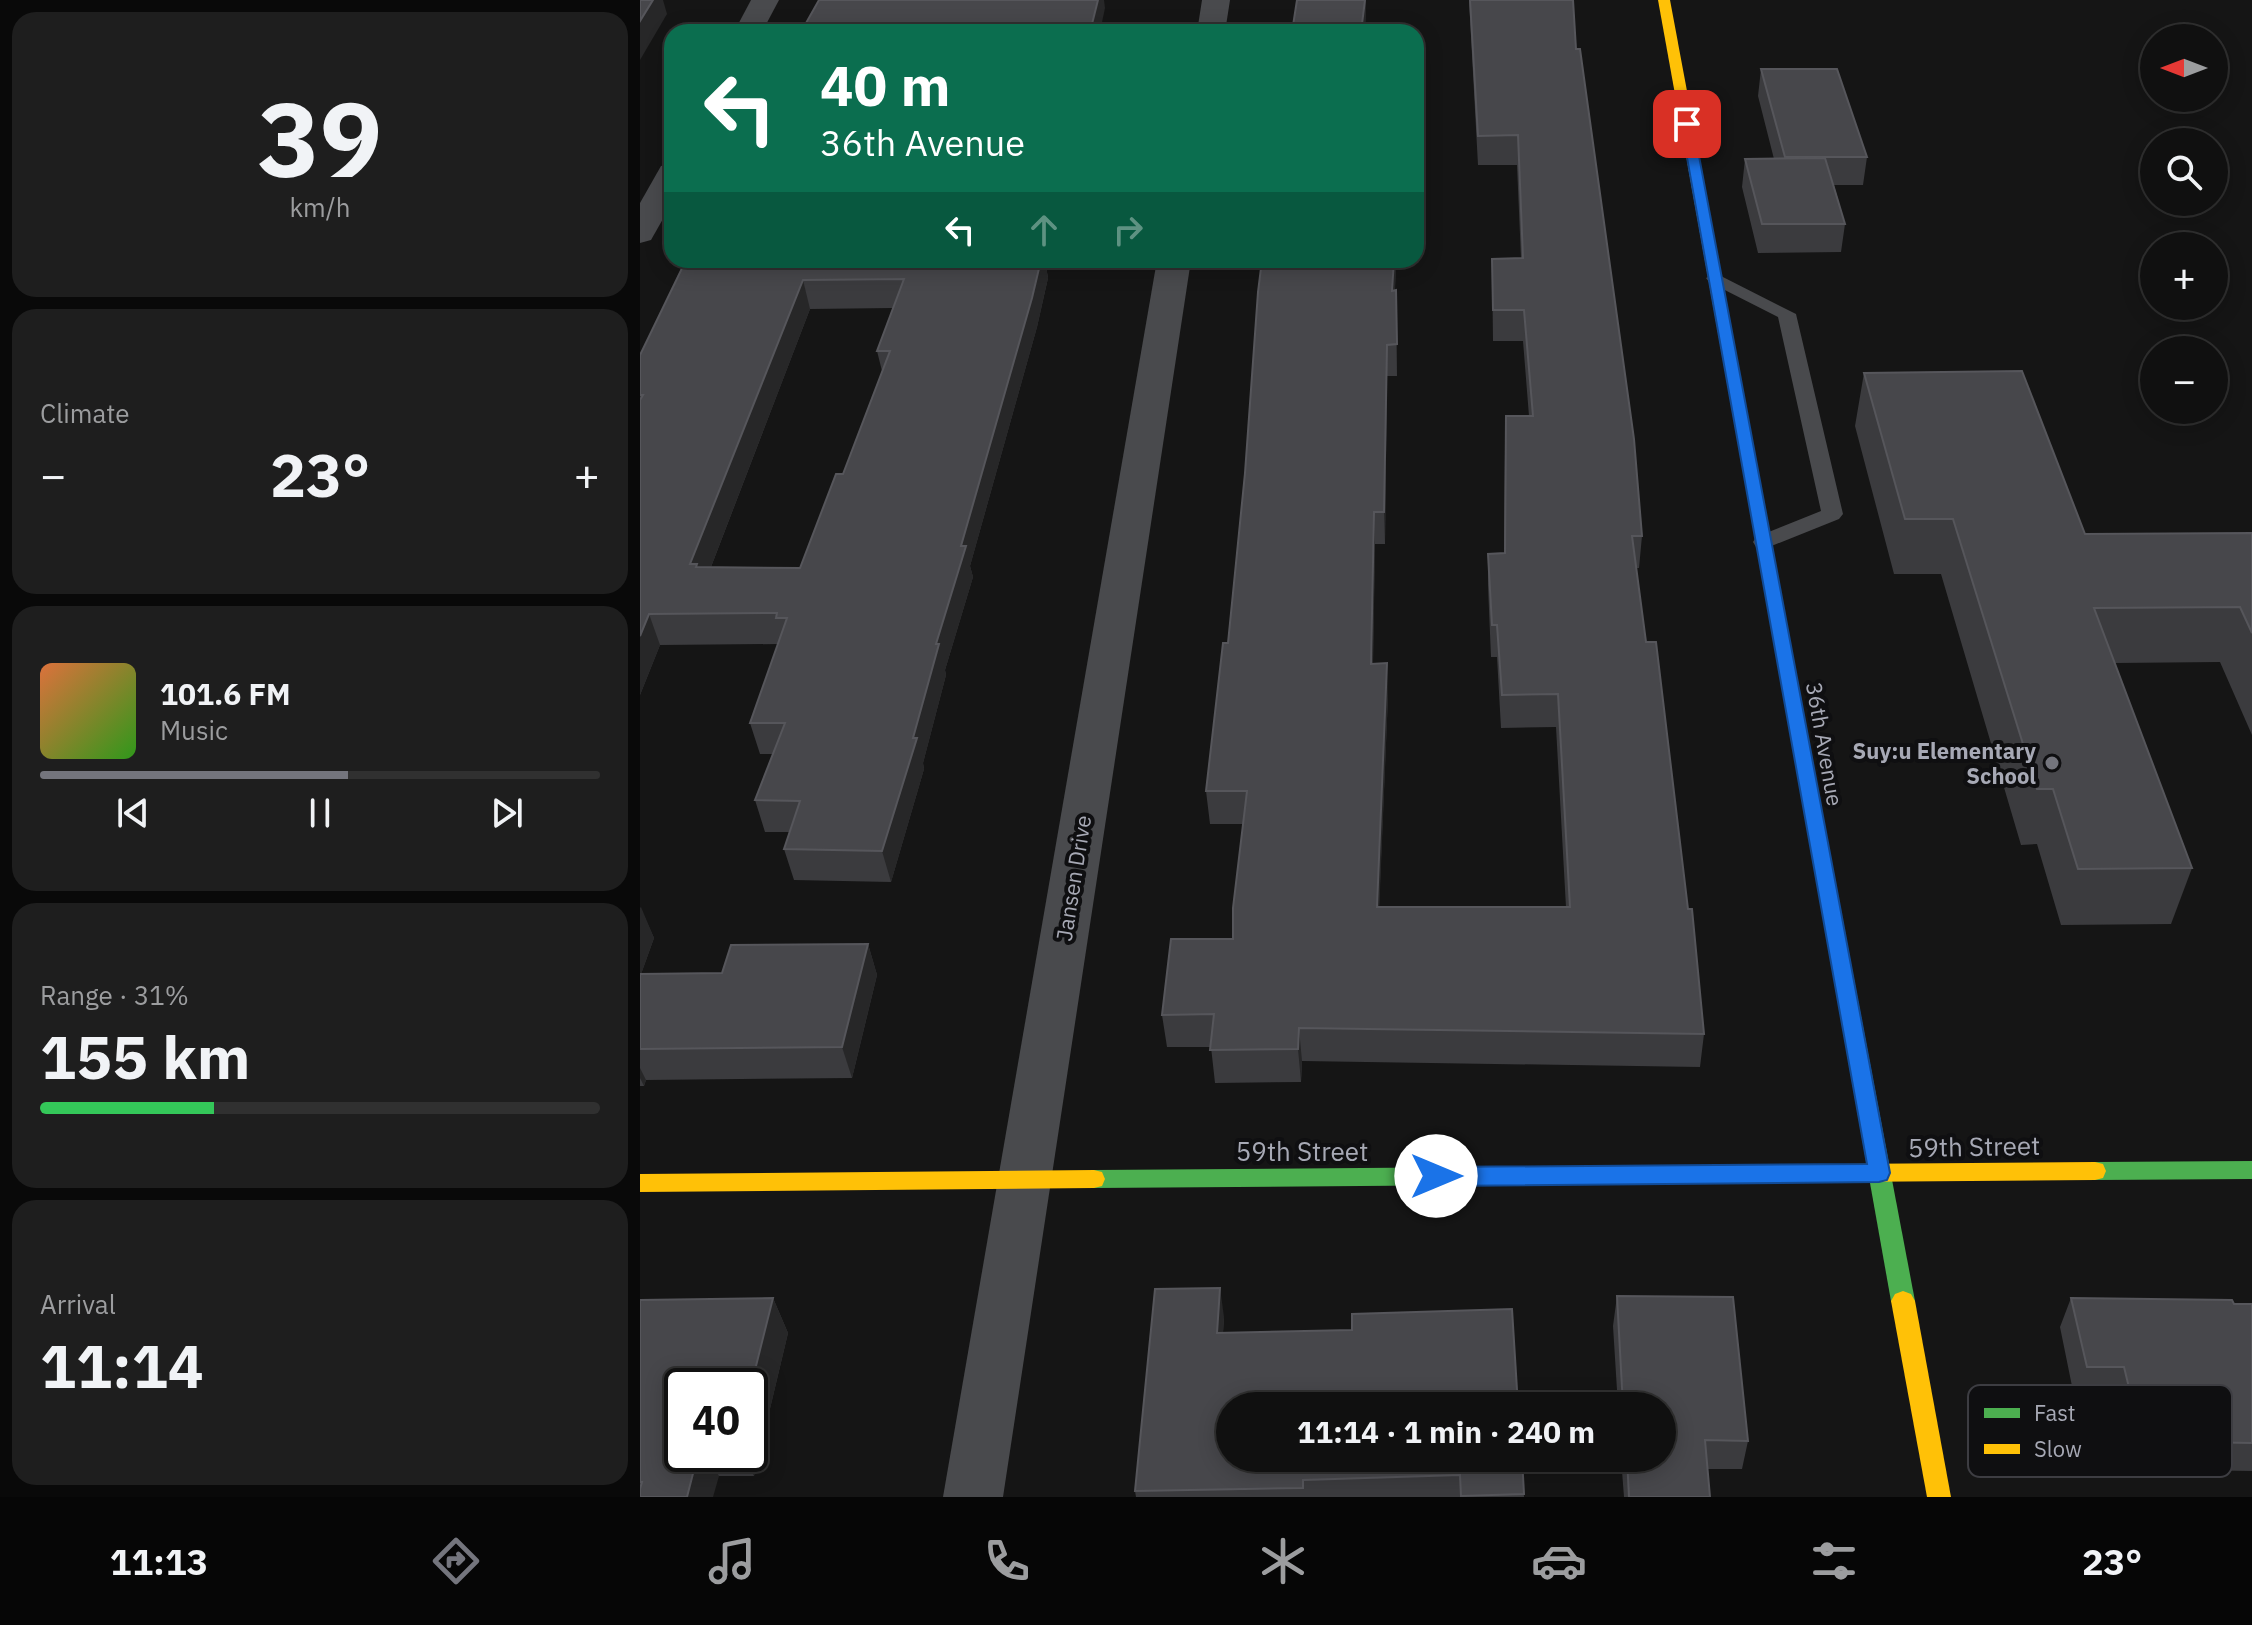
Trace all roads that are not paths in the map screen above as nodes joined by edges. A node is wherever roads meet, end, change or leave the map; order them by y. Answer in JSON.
{"nodes":[{"id":1,"x":765,"y":0,"type":"edge"},
{"id":2,"x":1216,"y":0,"type":"edge"},
{"id":3,"x":1664,"y":0,"type":"edge"},
{"id":4,"x":752,"y":24,"type":"edge"},
{"id":5,"x":1212,"y":24,"type":"edge"},
{"id":6,"x":664,"y":188,"type":"edge"},
{"id":7,"x":640,"y":233,"type":"edge"},
{"id":8,"x":1173,"y":268,"type":"edge"},
{"id":9,"x":1715,"y":278,"type":"junction"},
{"id":10,"x":1764,"y":542,"type":"junction"},
{"id":11,"x":2252,"y":1170,"type":"edge"},
{"id":12,"x":1879,"y":1173,"type":"junction"},
{"id":13,"x":1024,"y":1180,"type":"junction"},
{"id":14,"x":640,"y":1183,"type":"edge"},
{"id":15,"x":973,"y":1497,"type":"edge"},
{"id":16,"x":1939,"y":1497,"type":"edge"}],
"edges":[{"from":1,"to":4,"type":"street"},
{"from":2,"to":5,"type":"street"},
{"from":3,"to":9,"type":"street","name":"36th Avenue"},
{"from":6,"to":7,"type":"street"},
{"from":8,"to":13,"type":"street","name":"Jansen Drive"},
{"from":9,"to":10,"type":"street","name":"36th Avenue"},
{"from":9,"to":10,"type":"lane"},
{"from":10,"to":12,"type":"street","name":"36th Avenue"},
{"from":11,"to":12,"type":"street","name":"59th Street"},
{"from":12,"to":13,"type":"street","name":"59th Street"},
{"from":12,"to":16,"type":"street","name":"36th Avenue"},
{"from":13,"to":14,"type":"street","name":"59th Street"},
{"from":13,"to":15,"type":"street","name":"Jansen Drive"}]}
